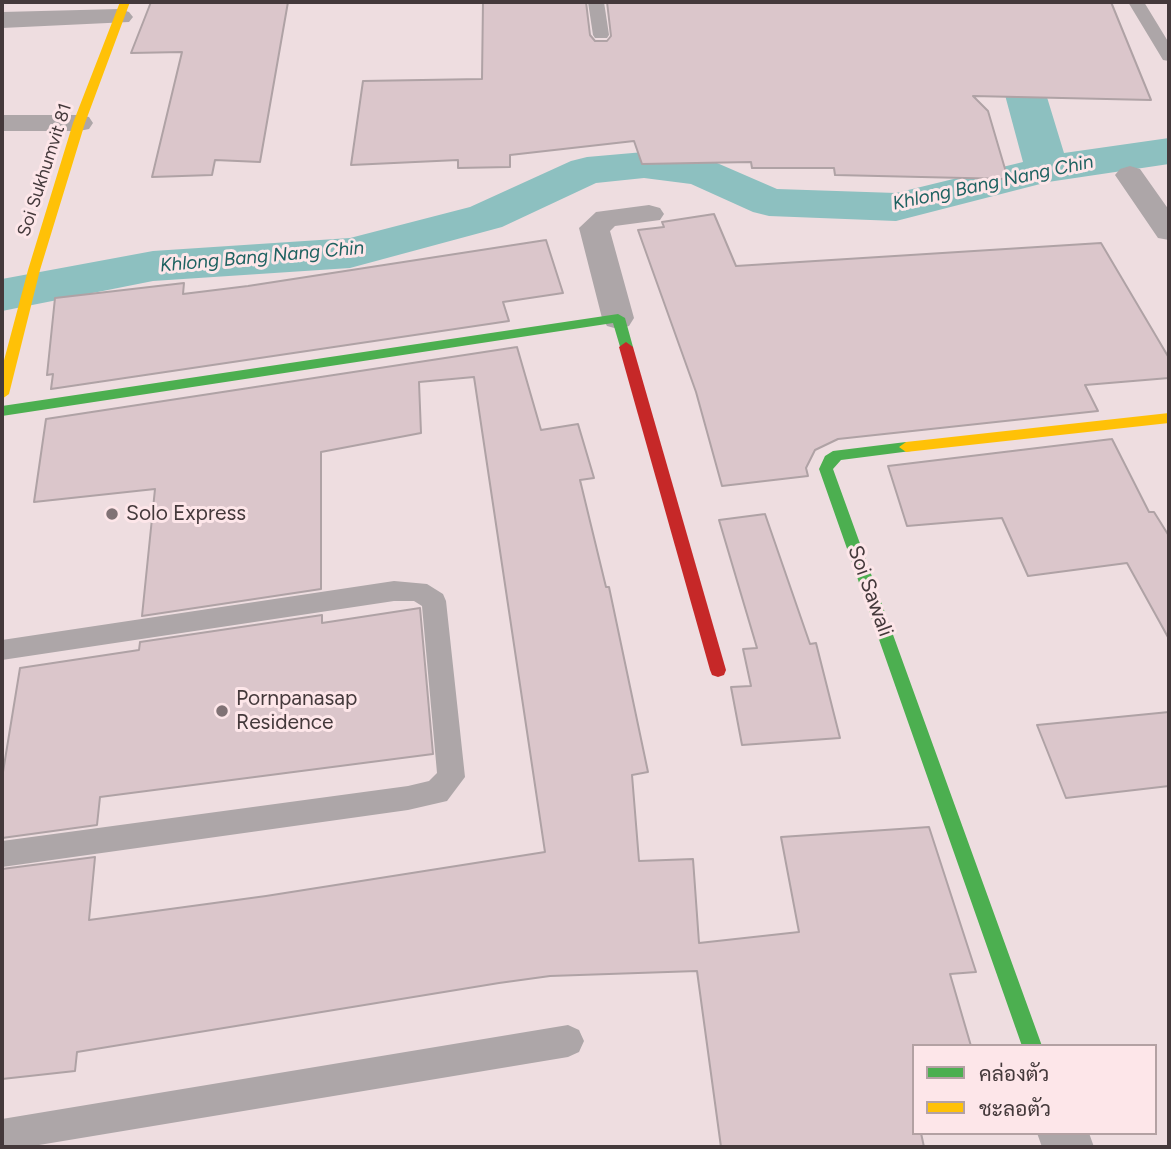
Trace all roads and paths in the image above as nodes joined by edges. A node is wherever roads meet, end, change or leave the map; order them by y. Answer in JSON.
{"nodes":[{"id":1,"x":596,"y":2,"type":"edge"},
{"id":2,"x":1136,"y":2,"type":"edge"},
{"id":3,"x":122,"y":9,"type":"edge"},
{"id":4,"x":2,"y":20,"type":"edge"},
{"id":5,"x":601,"y":35,"type":"dead end"},
{"id":6,"x":1169,"y":56,"type":"edge"},
{"id":7,"x":2,"y":123,"type":"edge"},
{"id":8,"x":79,"y":123,"type":"junction"},
{"id":9,"x":1130,"y":175,"type":"dead end"},
{"id":10,"x":649,"y":214,"type":"dead end"},
{"id":11,"x":1169,"y":231,"type":"edge"},
{"id":12,"x":618,"y":318,"type":"junction"},
{"id":13,"x":2,"y":394,"type":"edge"},
{"id":14,"x":2,"y":411,"type":"edge"},
{"id":15,"x":1169,"y":418,"type":"edge"},
{"id":16,"x":2,"y":650,"type":"edge"},
{"id":17,"x":718,"y":670,"type":"dead end"},
{"id":18,"x":2,"y":854,"type":"edge"},
{"id":19,"x":568,"y":1041,"type":"dead end"},
{"id":20,"x":1031,"y":1044,"type":"edge"},
{"id":21,"x":2,"y":1135,"type":"edge"}],
"edges":[{"from":1,"to":5,"type":"lane"},
{"from":2,"to":6,"type":"lane"},
{"from":3,"to":4,"type":"street"},
{"from":3,"to":8,"type":"street","name":"Soi Sukhumvit 81"},
{"from":7,"to":8,"type":"street"},
{"from":8,"to":13,"type":"street","name":"Soi Sukhumvit 81"},
{"from":9,"to":11,"type":"street"},
{"from":10,"to":12,"type":"street"},
{"from":12,"to":14,"type":"street"},
{"from":12,"to":17,"type":"street"},
{"from":15,"to":20,"type":"street","name":"Soi Sawali"},
{"from":16,"to":18,"type":"lane"},
{"from":19,"to":21,"type":"lane"}]}
